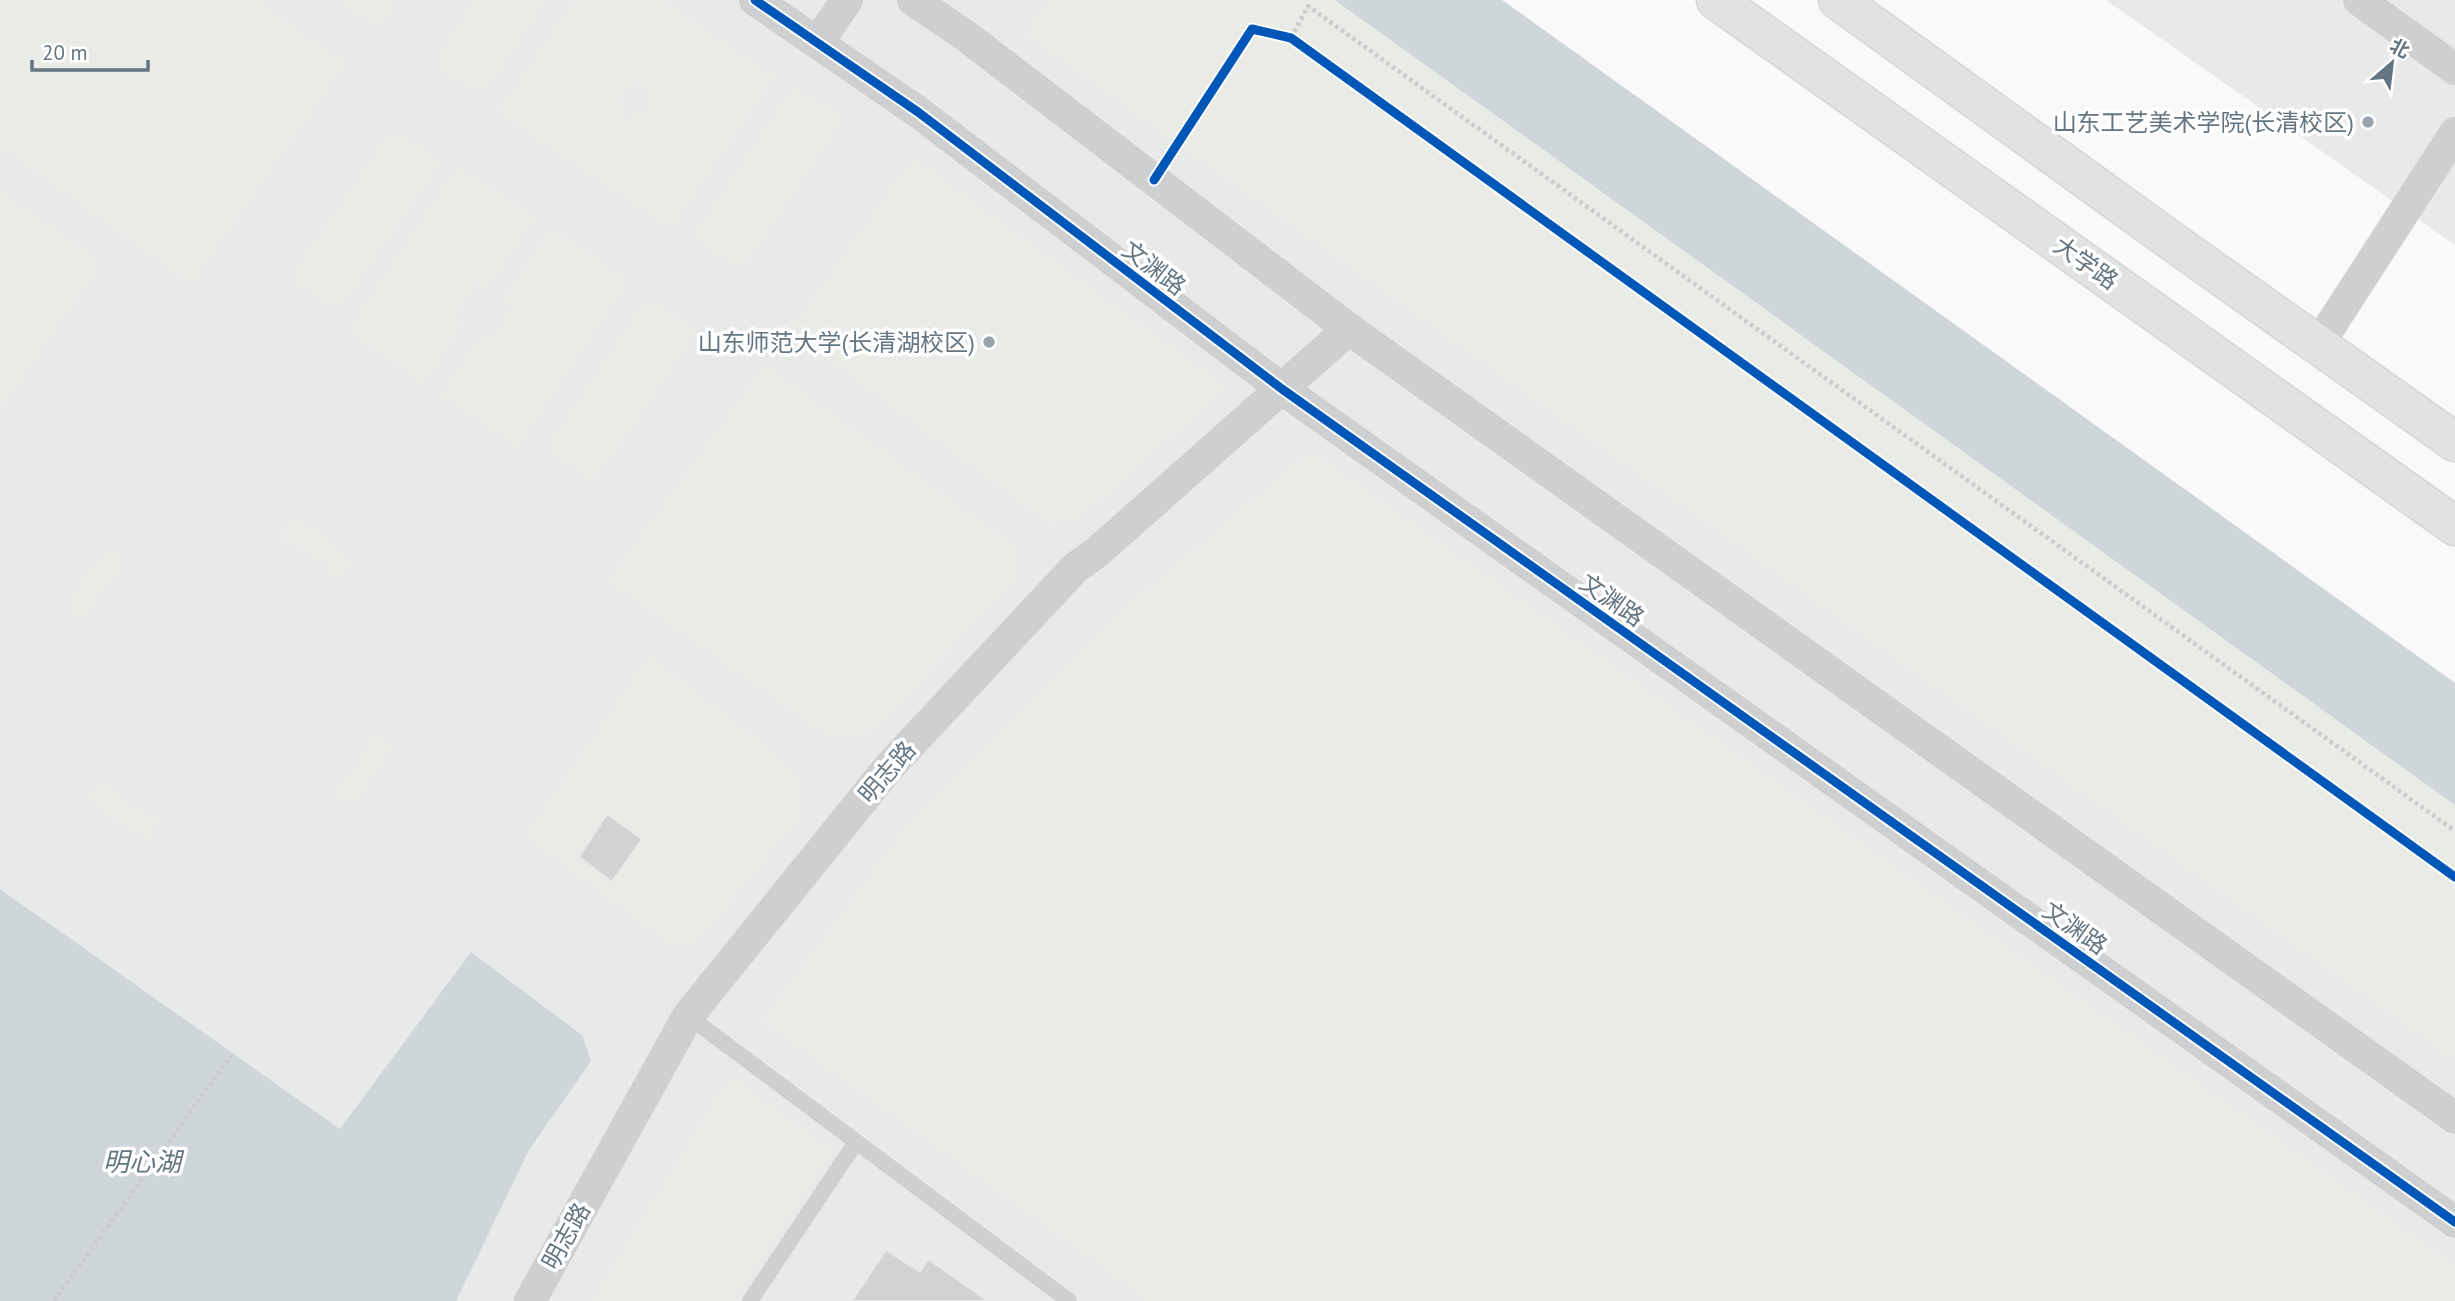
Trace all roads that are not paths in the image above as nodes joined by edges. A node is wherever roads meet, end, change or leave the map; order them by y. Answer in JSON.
{"nodes":[{"id":1,"x":755,"y":0,"type":"edge"},
{"id":2,"x":847,"y":0,"type":"edge"},
{"id":3,"x":913,"y":0,"type":"edge"},
{"id":4,"x":1716,"y":0,"type":"edge"},
{"id":5,"x":1838,"y":0,"type":"edge"},
{"id":6,"x":2358,"y":0,"type":"edge"},
{"id":7,"x":817,"y":43,"type":"junction"},
{"id":8,"x":2455,"y":69,"type":"edge"},
{"id":9,"x":2455,"y":133,"type":"edge"},
{"id":10,"x":1349,"y":329,"type":"junction"},
{"id":11,"x":2318,"y":345,"type":"junction"},
{"id":12,"x":1282,"y":389,"type":"junction"},
{"id":13,"x":2455,"y":442,"type":"edge"},
{"id":14,"x":2455,"y":526,"type":"edge"},
{"id":15,"x":688,"y":1016,"type":"junction"},
{"id":16,"x":2455,"y":1118,"type":"edge"},
{"id":17,"x":856,"y":1142,"type":"junction"},
{"id":18,"x":2455,"y":1222,"type":"edge"},
{"id":19,"x":530,"y":1301,"type":"edge"},
{"id":20,"x":750,"y":1301,"type":"edge"},
{"id":21,"x":1069,"y":1301,"type":"edge"}],
"edges":[{"from":1,"to":7,"type":"street","name":"文渊路"},
{"from":2,"to":7,"type":"street"},
{"from":3,"to":10,"type":"street"},
{"from":4,"to":14,"type":"main road","name":"大学路"},
{"from":5,"to":11,"type":"main road"},
{"from":6,"to":8,"type":"street"},
{"from":7,"to":12,"type":"street","name":"文渊路"},
{"from":9,"to":11,"type":"street"},
{"from":10,"to":12,"type":"street","name":"明志路"},
{"from":10,"to":16,"type":"street"},
{"from":11,"to":13,"type":"main road"},
{"from":12,"to":15,"type":"street","name":"明志路"},
{"from":12,"to":18,"type":"street","name":"文渊路"},
{"from":15,"to":17,"type":"lane"},
{"from":15,"to":19,"type":"street","name":"明志路"},
{"from":17,"to":20,"type":"lane"},
{"from":17,"to":21,"type":"lane"}]}
